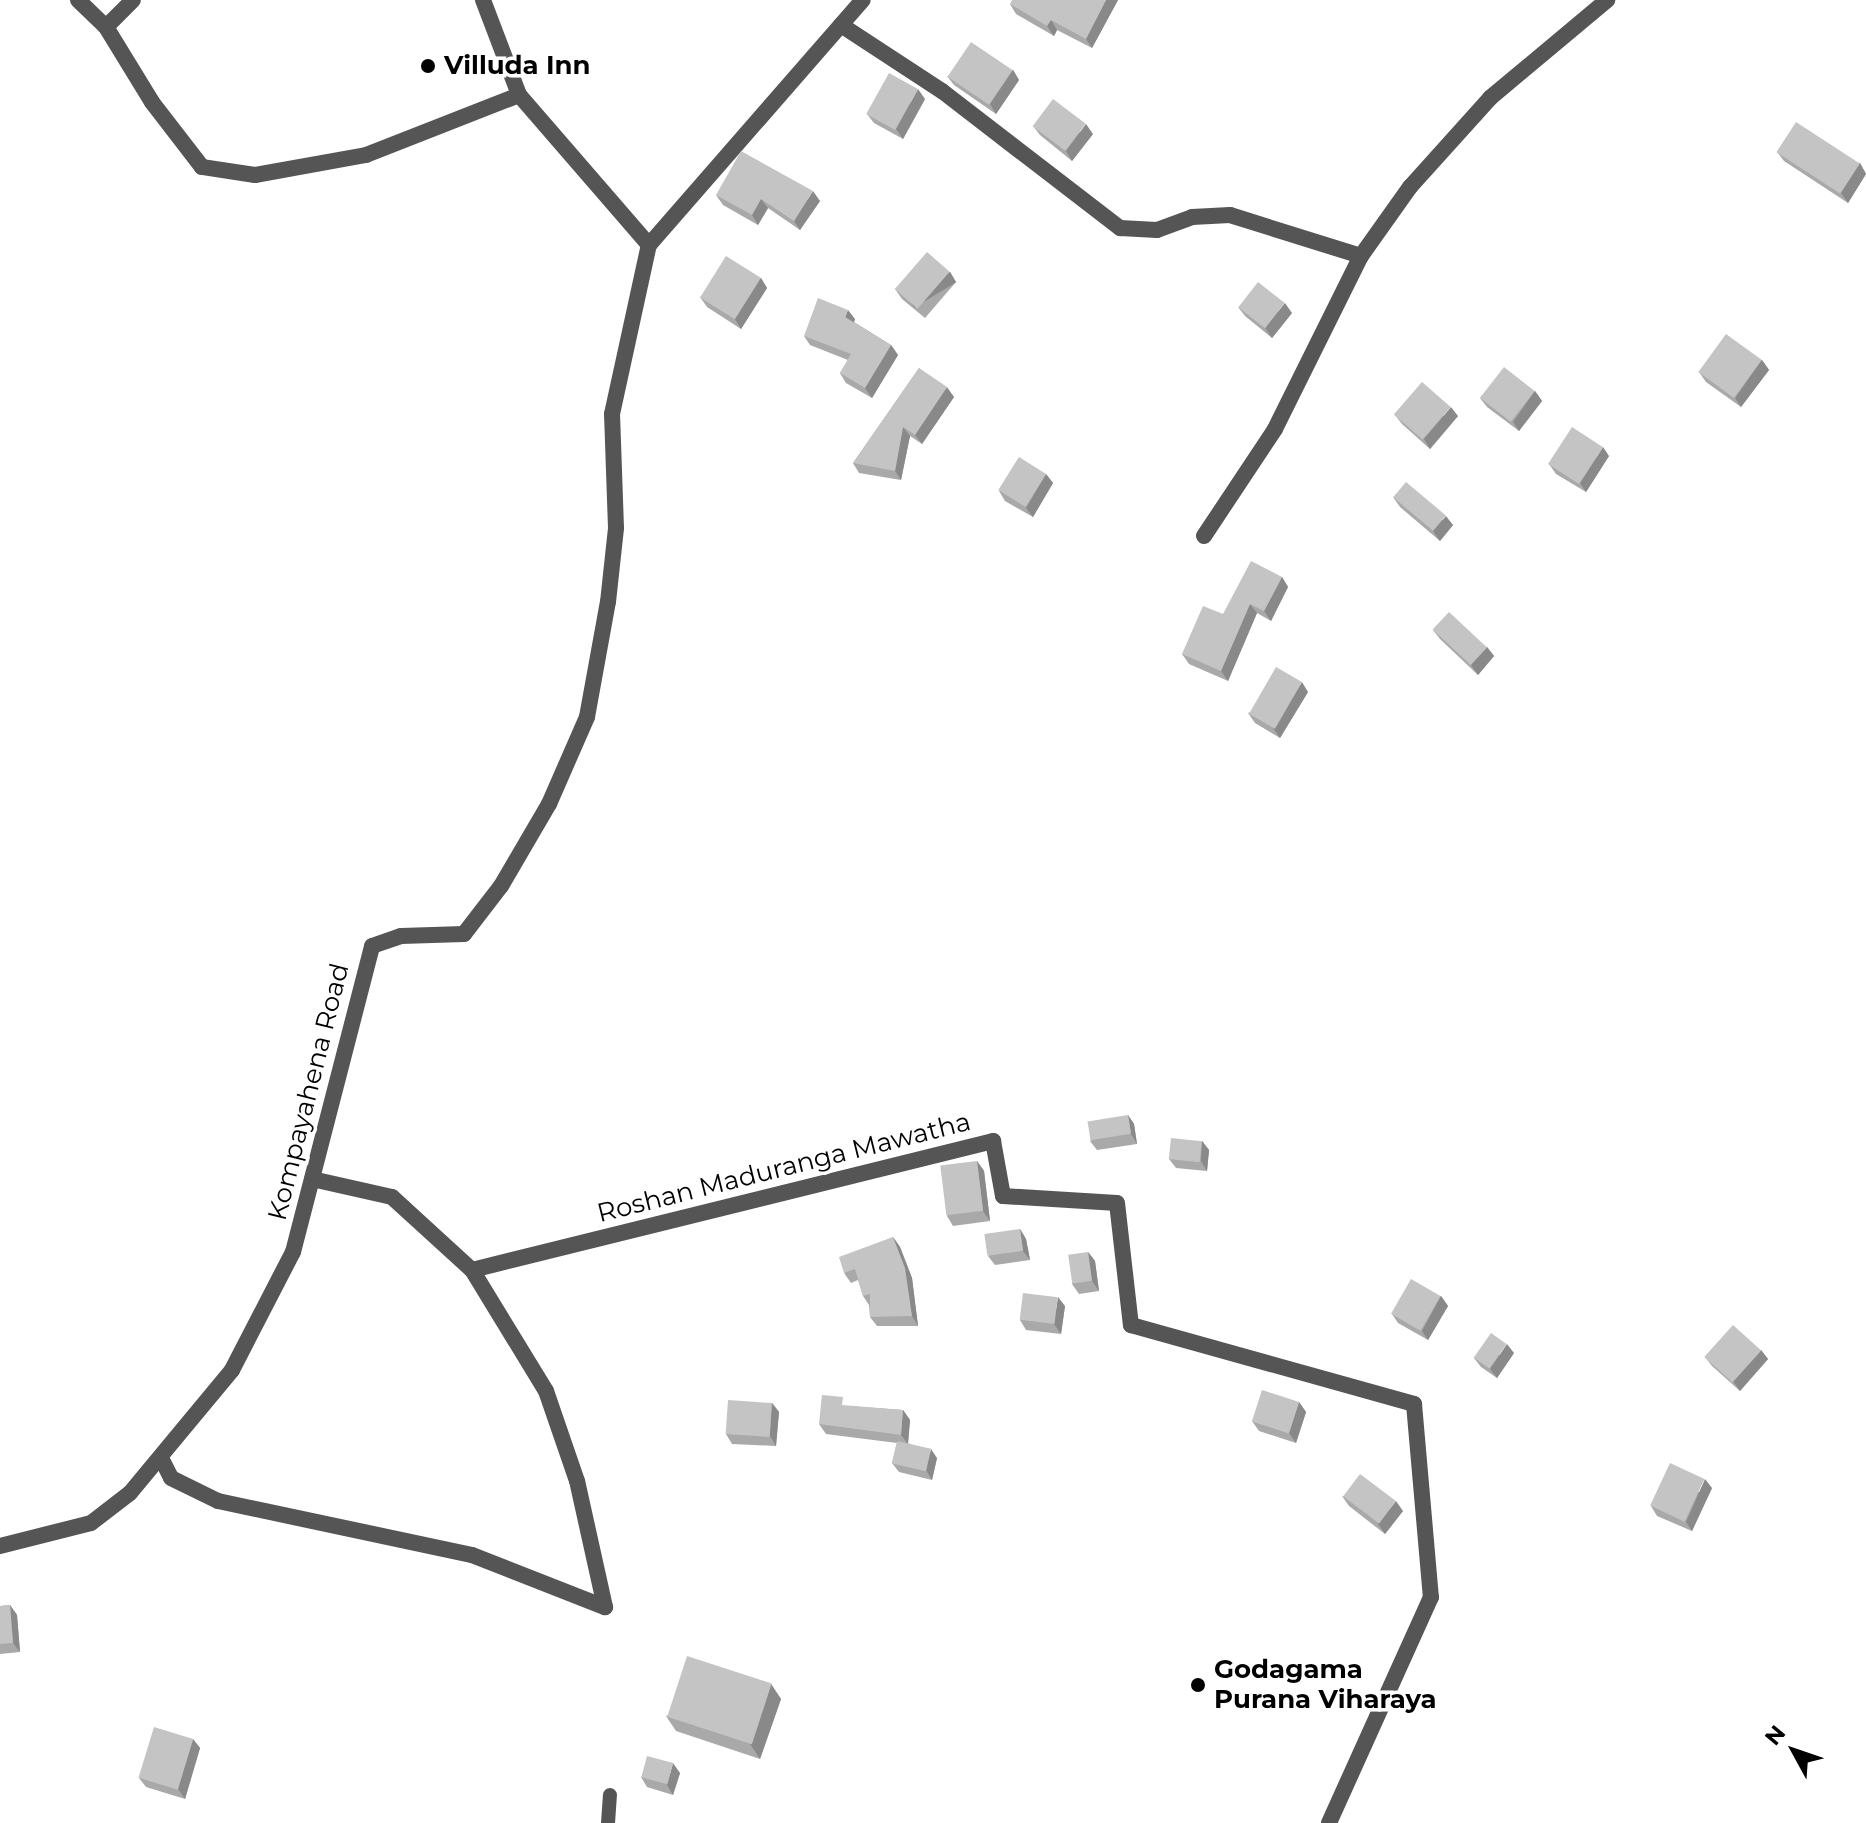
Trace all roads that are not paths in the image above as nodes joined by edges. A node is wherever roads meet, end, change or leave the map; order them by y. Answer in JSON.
{"nodes":[{"id":1,"x":78,"y":0,"type":"edge"},
{"id":2,"x":133,"y":0,"type":"edge"},
{"id":3,"x":483,"y":0,"type":"edge"},
{"id":4,"x":863,"y":0,"type":"edge"},
{"id":5,"x":1607,"y":0,"type":"edge"},
{"id":6,"x":841,"y":25,"type":"junction"},
{"id":7,"x":106,"y":27,"type":"junction"},
{"id":8,"x":519,"y":95,"type":"junction"},
{"id":9,"x":649,"y":245,"type":"junction"},
{"id":10,"x":1361,"y":256,"type":"junction"},
{"id":11,"x":1204,"y":536,"type":"dead end"},
{"id":12,"x":312,"y":1179,"type":"junction"},
{"id":13,"x":472,"y":1270,"type":"junction"},
{"id":14,"x":161,"y":1458,"type":"junction"},
{"id":15,"x":0,"y":1546,"type":"edge"},
{"id":16,"x":610,"y":1795,"type":"dead end"},
{"id":17,"x":608,"y":1823,"type":"edge"},
{"id":18,"x":1329,"y":1823,"type":"edge"}],
"edges":[{"from":1,"to":7,"type":"street"},
{"from":2,"to":7,"type":"street"},
{"from":3,"to":8,"type":"street"},
{"from":4,"to":6,"type":"street","name":"Kompayahena Road"},
{"from":5,"to":10,"type":"street"},
{"from":6,"to":9,"type":"street","name":"Kompayahena Road"},
{"from":6,"to":10,"type":"street"},
{"from":7,"to":8,"type":"street"},
{"from":8,"to":9,"type":"street"},
{"from":9,"to":12,"type":"street","name":"Kompayahena Road"},
{"from":10,"to":11,"type":"street"},
{"from":12,"to":13,"type":"street"},
{"from":12,"to":14,"type":"street","name":"Kompayahena Road"},
{"from":13,"to":14,"type":"street"},
{"from":13,"to":18,"type":"street","name":"Roshan Maduranga Mawatha"},
{"from":14,"to":15,"type":"street","name":"Kompayahena Road"},
{"from":16,"to":17,"type":"lane"}]}
